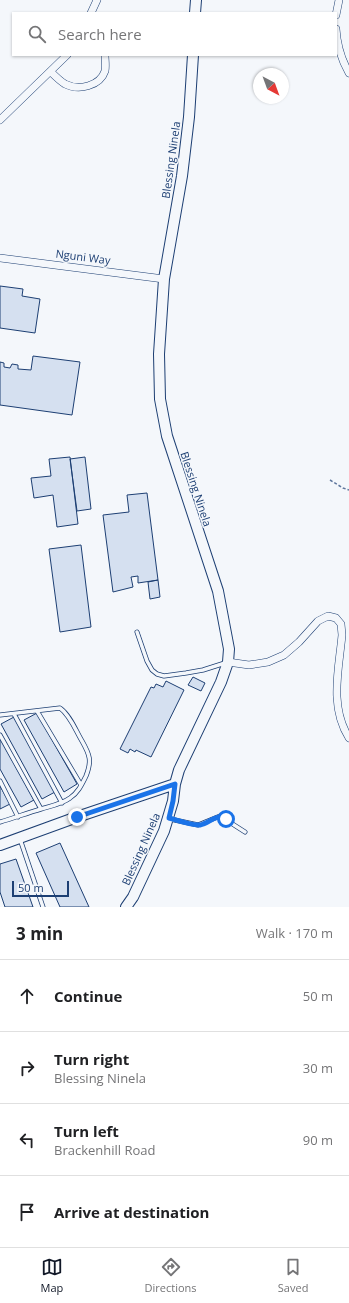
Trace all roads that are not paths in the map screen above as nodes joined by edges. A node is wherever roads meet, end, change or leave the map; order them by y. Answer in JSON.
{"nodes":[{"id":1,"x":97,"y":0,"type":"edge"},
{"id":2,"x":196,"y":0,"type":"edge"},
{"id":3,"x":338,"y":0,"type":"edge"},
{"id":4,"x":91,"y":12,"type":"edge"},
{"id":5,"x":195,"y":12,"type":"edge"},
{"id":6,"x":336,"y":12,"type":"edge"},
{"id":7,"x":337,"y":45,"type":"edge"},
{"id":8,"x":66,"y":56,"type":"edge"},
{"id":9,"x":105,"y":56,"type":"edge"},
{"id":10,"x":193,"y":56,"type":"edge"},
{"id":11,"x":51,"y":72,"type":"junction"},
{"id":12,"x":349,"y":73,"type":"edge"},
{"id":13,"x":0,"y":120,"type":"edge"},
{"id":14,"x":0,"y":258,"type":"edge"},
{"id":15,"x":164,"y":279,"type":"junction"},
{"id":16,"x":137,"y":632,"type":"dead end"},
{"id":17,"x":228,"y":662,"type":"junction"},
{"id":18,"x":37,"y":711,"type":"junction"},
{"id":19,"x":14,"y":714,"type":"junction"},
{"id":20,"x":0,"y":715,"type":"edge"},
{"id":21,"x":0,"y":735,"type":"edge"},
{"id":22,"x":349,"y":738,"type":"edge"},
{"id":23,"x":0,"y":781,"type":"edge"},
{"id":24,"x":175,"y":784,"type":"junction"},
{"id":25,"x":81,"y":785,"type":"junction"},
{"id":26,"x":62,"y":803,"type":"junction"},
{"id":27,"x":41,"y":809,"type":"junction"},
{"id":28,"x":18,"y":817,"type":"junction"},
{"id":29,"x":169,"y":818,"type":"junction"},
{"id":30,"x":0,"y":822,"type":"edge"},
{"id":31,"x":245,"y":832,"type":"dead end"},
{"id":32,"x":20,"y":838,"type":"junction"},
{"id":33,"x":0,"y":845,"type":"edge"},
{"id":34,"x":43,"y":907,"type":"edge"},
{"id":35,"x":126,"y":907,"type":"edge"}],
"edges":[{"from":1,"to":4,"type":"street"},
{"from":2,"to":5,"type":"street"},
{"from":3,"to":6,"type":"street"},
{"from":7,"to":12,"type":"street"},
{"from":8,"to":11,"type":"street"},
{"from":9,"to":11,"type":"street"},
{"from":10,"to":15,"type":"street","name":"Blessing Ninela"},
{"from":11,"to":13,"type":"street"},
{"from":14,"to":15,"type":"street","name":"Nguni Way"},
{"from":15,"to":17,"type":"street","name":"Blessing Ninela"},
{"from":16,"to":17,"type":"lane"},
{"from":17,"to":22,"type":"street"},
{"from":17,"to":24,"type":"street","name":"Blessing Ninela"},
{"from":18,"to":19,"type":"lane"},
{"from":18,"to":25,"type":"lane"},
{"from":18,"to":25,"type":"lane"},
{"from":19,"to":20,"type":"lane"},
{"from":19,"to":26,"type":"lane"},
{"from":21,"to":27,"type":"lane"},
{"from":23,"to":28,"type":"lane"},
{"from":24,"to":29,"type":"street","name":"Blessing Ninela"},
{"from":24,"to":32,"type":"street"},
{"from":25,"to":26,"type":"lane"},
{"from":26,"to":27,"type":"lane"},
{"from":27,"to":28,"type":"lane"},
{"from":28,"to":30,"type":"lane"},
{"from":29,"to":31,"type":"lane"},
{"from":29,"to":35,"type":"street","name":"Blessing Ninela"},
{"from":32,"to":33,"type":"street"},
{"from":32,"to":34,"type":"lane"}]}
